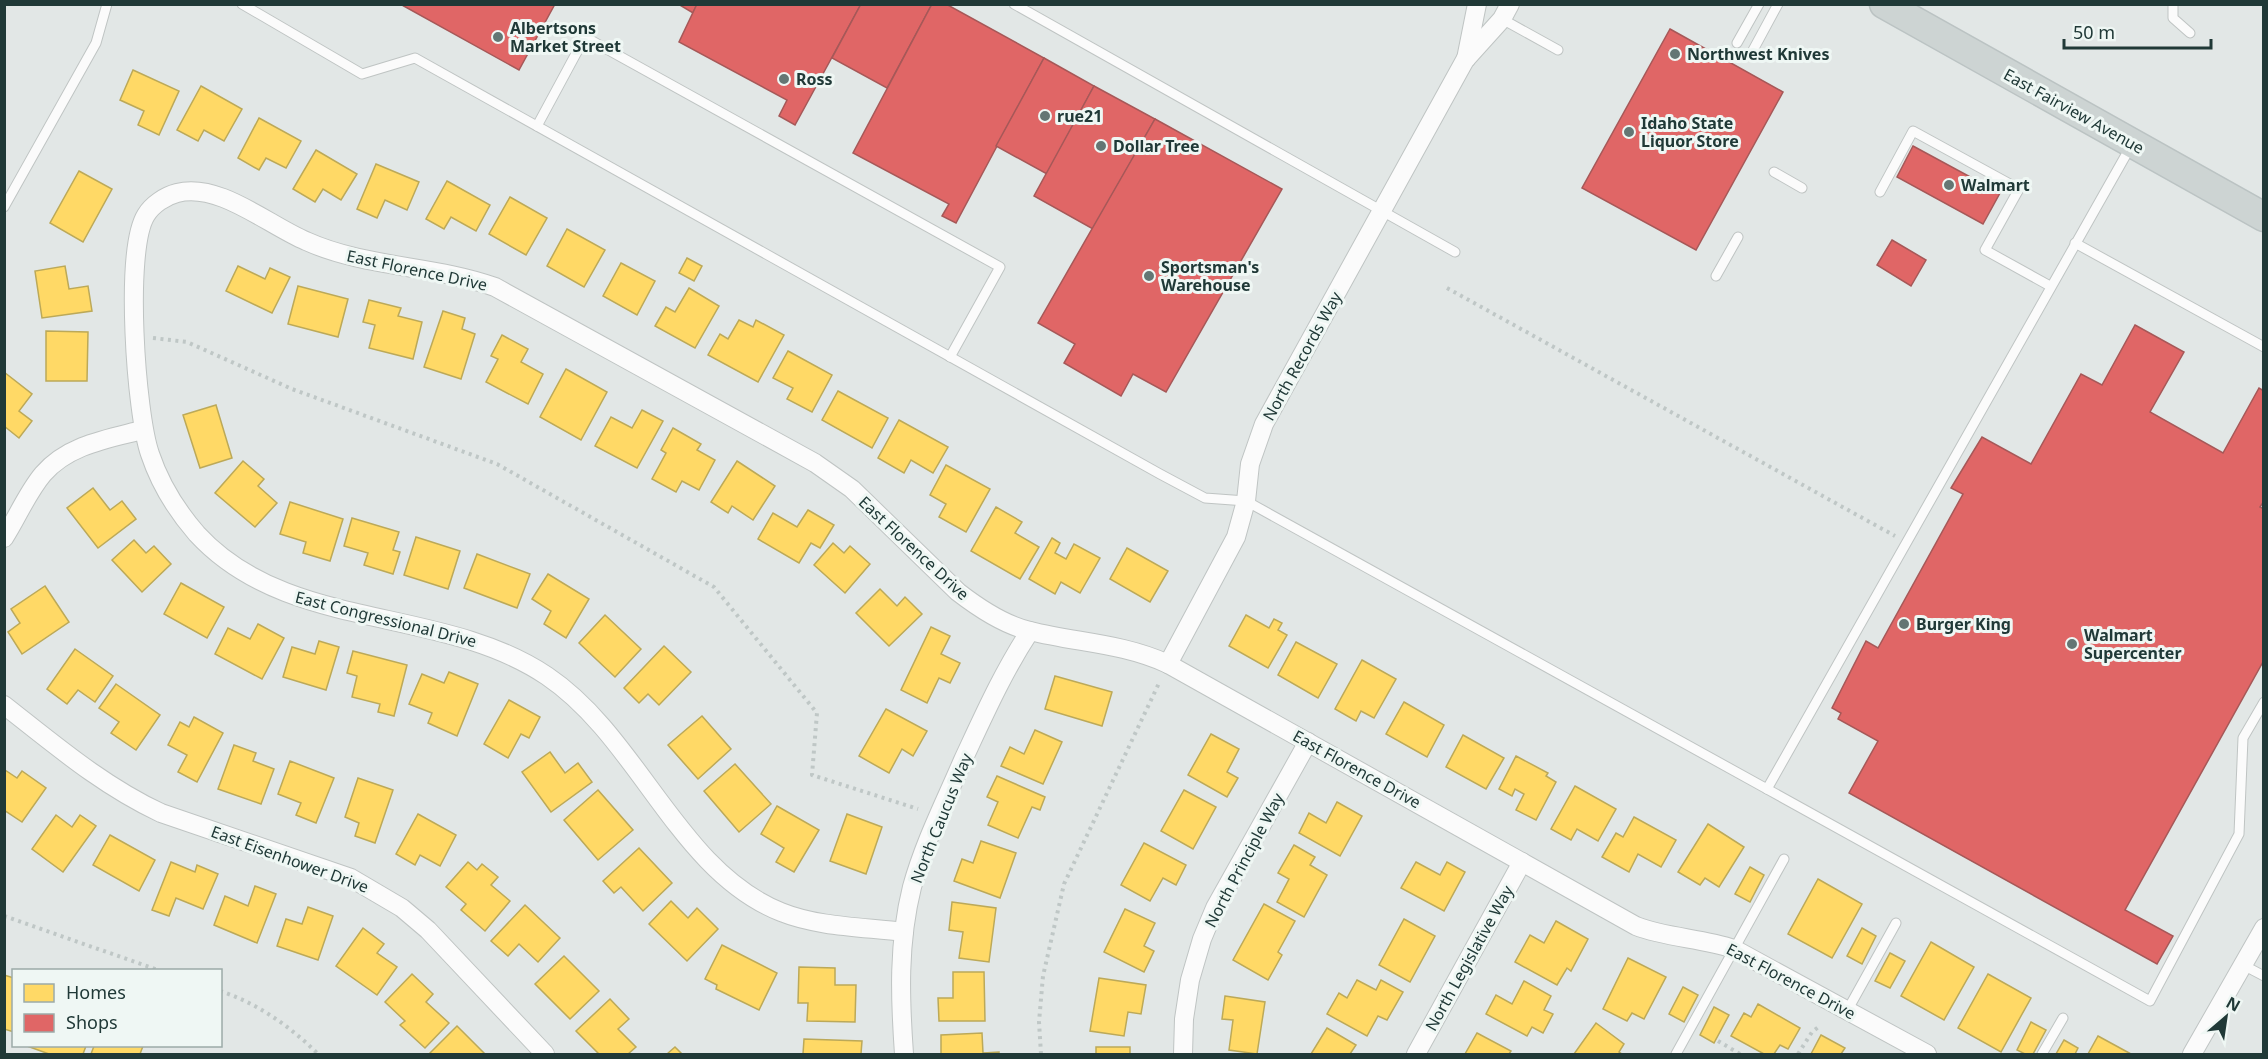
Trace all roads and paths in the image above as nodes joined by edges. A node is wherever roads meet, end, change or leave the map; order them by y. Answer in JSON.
{"nodes":[{"id":1,"x":107,"y":4,"type":"edge"},
{"id":2,"x":242,"y":4,"type":"edge"},
{"id":3,"x":1014,"y":4,"type":"edge"},
{"id":4,"x":1759,"y":4,"type":"edge"},
{"id":5,"x":1778,"y":4,"type":"edge"},
{"id":6,"x":1884,"y":4,"type":"edge"},
{"id":7,"x":2173,"y":4,"type":"edge"},
{"id":8,"x":1477,"y":5,"type":"edge"},
{"id":9,"x":1506,"y":12,"type":"edge"},
{"id":10,"x":2190,"y":33,"type":"dead end"},
{"id":11,"x":1737,"y":43,"type":"dead end"},
{"id":12,"x":1558,"y":50,"type":"dead end"},
{"id":13,"x":1752,"y":52,"type":"dead end"},
{"id":14,"x":1465,"y":60,"type":"junction"},
{"id":15,"x":537,"y":126,"type":"junction"},
{"id":16,"x":2132,"y":144,"type":"junction"},
{"id":17,"x":1774,"y":172,"type":"dead end"},
{"id":18,"x":1802,"y":188,"type":"dead end"},
{"id":19,"x":1880,"y":192,"type":"dead end"},
{"id":20,"x":4,"y":207,"type":"edge"},
{"id":21,"x":1383,"y":210,"type":"junction"},
{"id":22,"x":2264,"y":217,"type":"edge"},
{"id":23,"x":138,"y":236,"type":"joint"},
{"id":24,"x":1738,"y":237,"type":"dead end"},
{"id":25,"x":2075,"y":243,"type":"junction"},
{"id":26,"x":1455,"y":252,"type":"dead end"},
{"id":27,"x":1716,"y":276,"type":"dead end"},
{"id":28,"x":2050,"y":286,"type":"junction"},
{"id":29,"x":1447,"y":288,"type":"dead end"},
{"id":30,"x":153,"y":338,"type":"dead end"},
{"id":31,"x":2264,"y":347,"type":"edge"},
{"id":32,"x":950,"y":357,"type":"junction"},
{"id":33,"x":142,"y":430,"type":"junction"},
{"id":34,"x":1246,"y":501,"type":"junction"},
{"id":35,"x":1895,"y":536,"type":"dead end"},
{"id":36,"x":4,"y":538,"type":"edge"},
{"id":37,"x":1030,"y":631,"type":"junction"},
{"id":38,"x":1164,"y":672,"type":"junction"},
{"id":39,"x":2264,"y":702,"type":"edge"},
{"id":40,"x":4,"y":705,"type":"edge"},
{"id":41,"x":1308,"y":742,"type":"junction"},
{"id":42,"x":1767,"y":789,"type":"junction"},
{"id":43,"x":918,"y":809,"type":"dead end"},
{"id":44,"x":1784,"y":859,"type":"dead end"},
{"id":45,"x":1522,"y":862,"type":"junction"},
{"id":46,"x":4,"y":916,"type":"edge"},
{"id":47,"x":1896,"y":923,"type":"dead end"},
{"id":48,"x":2264,"y":928,"type":"edge"},
{"id":49,"x":904,"y":932,"type":"junction"},
{"id":50,"x":1734,"y":949,"type":"junction"},
{"id":51,"x":2243,"y":965,"type":"junction"},
{"id":52,"x":155,"y":969,"type":"edge"},
{"id":53,"x":2264,"y":976,"type":"edge"},
{"id":54,"x":222,"y":992,"type":"edge"},
{"id":55,"x":1847,"y":1011,"type":"junction"},
{"id":56,"x":2063,"y":1018,"type":"dead end"},
{"id":57,"x":1821,"y":1024,"type":"dead end"},
{"id":58,"x":1718,"y":1041,"type":"dead end"},
{"id":59,"x":1907,"y":1050,"type":"edge"},
{"id":60,"x":318,"y":1054,"type":"edge"},
{"id":61,"x":545,"y":1054,"type":"edge"},
{"id":62,"x":904,"y":1054,"type":"edge"},
{"id":63,"x":1041,"y":1054,"type":"edge"},
{"id":64,"x":1183,"y":1054,"type":"edge"},
{"id":65,"x":1416,"y":1054,"type":"edge"},
{"id":66,"x":1676,"y":1054,"type":"edge"},
{"id":67,"x":1740,"y":1054,"type":"edge"},
{"id":68,"x":1798,"y":1054,"type":"edge"},
{"id":69,"x":1927,"y":1054,"type":"edge"},
{"id":70,"x":2042,"y":1054,"type":"edge"},
{"id":71,"x":2192,"y":1054,"type":"edge"}],
"edges":[{"from":1,"to":20,"type":"lane"},
{"from":2,"to":15,"type":"lane"},
{"from":3,"to":21,"type":"lane"},
{"from":4,"to":11,"type":"lane"},
{"from":5,"to":13,"type":"lane"},
{"from":6,"to":16,"type":"main road","name":"East Fairview Avenue"},
{"from":7,"to":10,"type":"lane"},
{"from":8,"to":14,"type":"street","name":"North Records Way"},
{"from":9,"to":12,"type":"lane"},
{"from":9,"to":14,"type":"street","name":"North Records Way"},
{"from":14,"to":21,"type":"street","name":"North Records Way"},
{"from":15,"to":32,"type":"lane"},
{"from":15,"to":32,"type":"lane"},
{"from":16,"to":22,"type":"main road","name":"East Fairview Avenue"},
{"from":16,"to":25,"type":"lane"},
{"from":17,"to":18,"type":"lane"},
{"from":19,"to":28,"type":"lane"},
{"from":21,"to":26,"type":"lane"},
{"from":21,"to":34,"type":"street","name":"North Records Way"},
{"from":23,"to":33,"type":"street","name":"East Congressional Drive"},
{"from":23,"to":37,"type":"street","name":"East Florence Drive"},
{"from":24,"to":27,"type":"lane"},
{"from":25,"to":28,"type":"lane"},
{"from":25,"to":31,"type":"lane"},
{"from":28,"to":42,"type":"lane"},
{"from":29,"to":35,"type":"path"},
{"from":30,"to":43,"type":"path"},
{"from":32,"to":34,"type":"lane"},
{"from":33,"to":36,"type":"street"},
{"from":33,"to":49,"type":"street","name":"East Congressional Drive"},
{"from":34,"to":38,"type":"street","name":"North Records Way"},
{"from":34,"to":42,"type":"lane"},
{"from":37,"to":38,"type":"street","name":"East Florence Drive"},
{"from":37,"to":49,"type":"street","name":"North Caucus Way"},
{"from":38,"to":41,"type":"street","name":"East Florence Drive"},
{"from":38,"to":63,"type":"path"},
{"from":39,"to":42,"type":"lane"},
{"from":40,"to":61,"type":"street","name":"East Eisenhower Drive"},
{"from":41,"to":45,"type":"street","name":"East Florence Drive"},
{"from":41,"to":64,"type":"street","name":"North Principle Way"},
{"from":44,"to":50,"type":"lane"},
{"from":45,"to":50,"type":"street","name":"East Florence Drive"},
{"from":45,"to":65,"type":"street","name":"North Legislative Way"},
{"from":46,"to":52,"type":"path"},
{"from":47,"to":55,"type":"lane"},
{"from":48,"to":51,"type":"street"},
{"from":49,"to":62,"type":"street","name":"North Caucus Way"},
{"from":50,"to":55,"type":"street","name":"East Florence Drive"},
{"from":50,"to":66,"type":"lane"},
{"from":51,"to":53,"type":"lane"},
{"from":51,"to":71,"type":"street"},
{"from":54,"to":60,"type":"path"},
{"from":55,"to":59,"type":"street","name":"East Florence Drive"},
{"from":56,"to":70,"type":"lane"},
{"from":57,"to":68,"type":"path"},
{"from":58,"to":67,"type":"path"},
{"from":59,"to":69,"type":"street","name":"East Florence Drive"}]}
